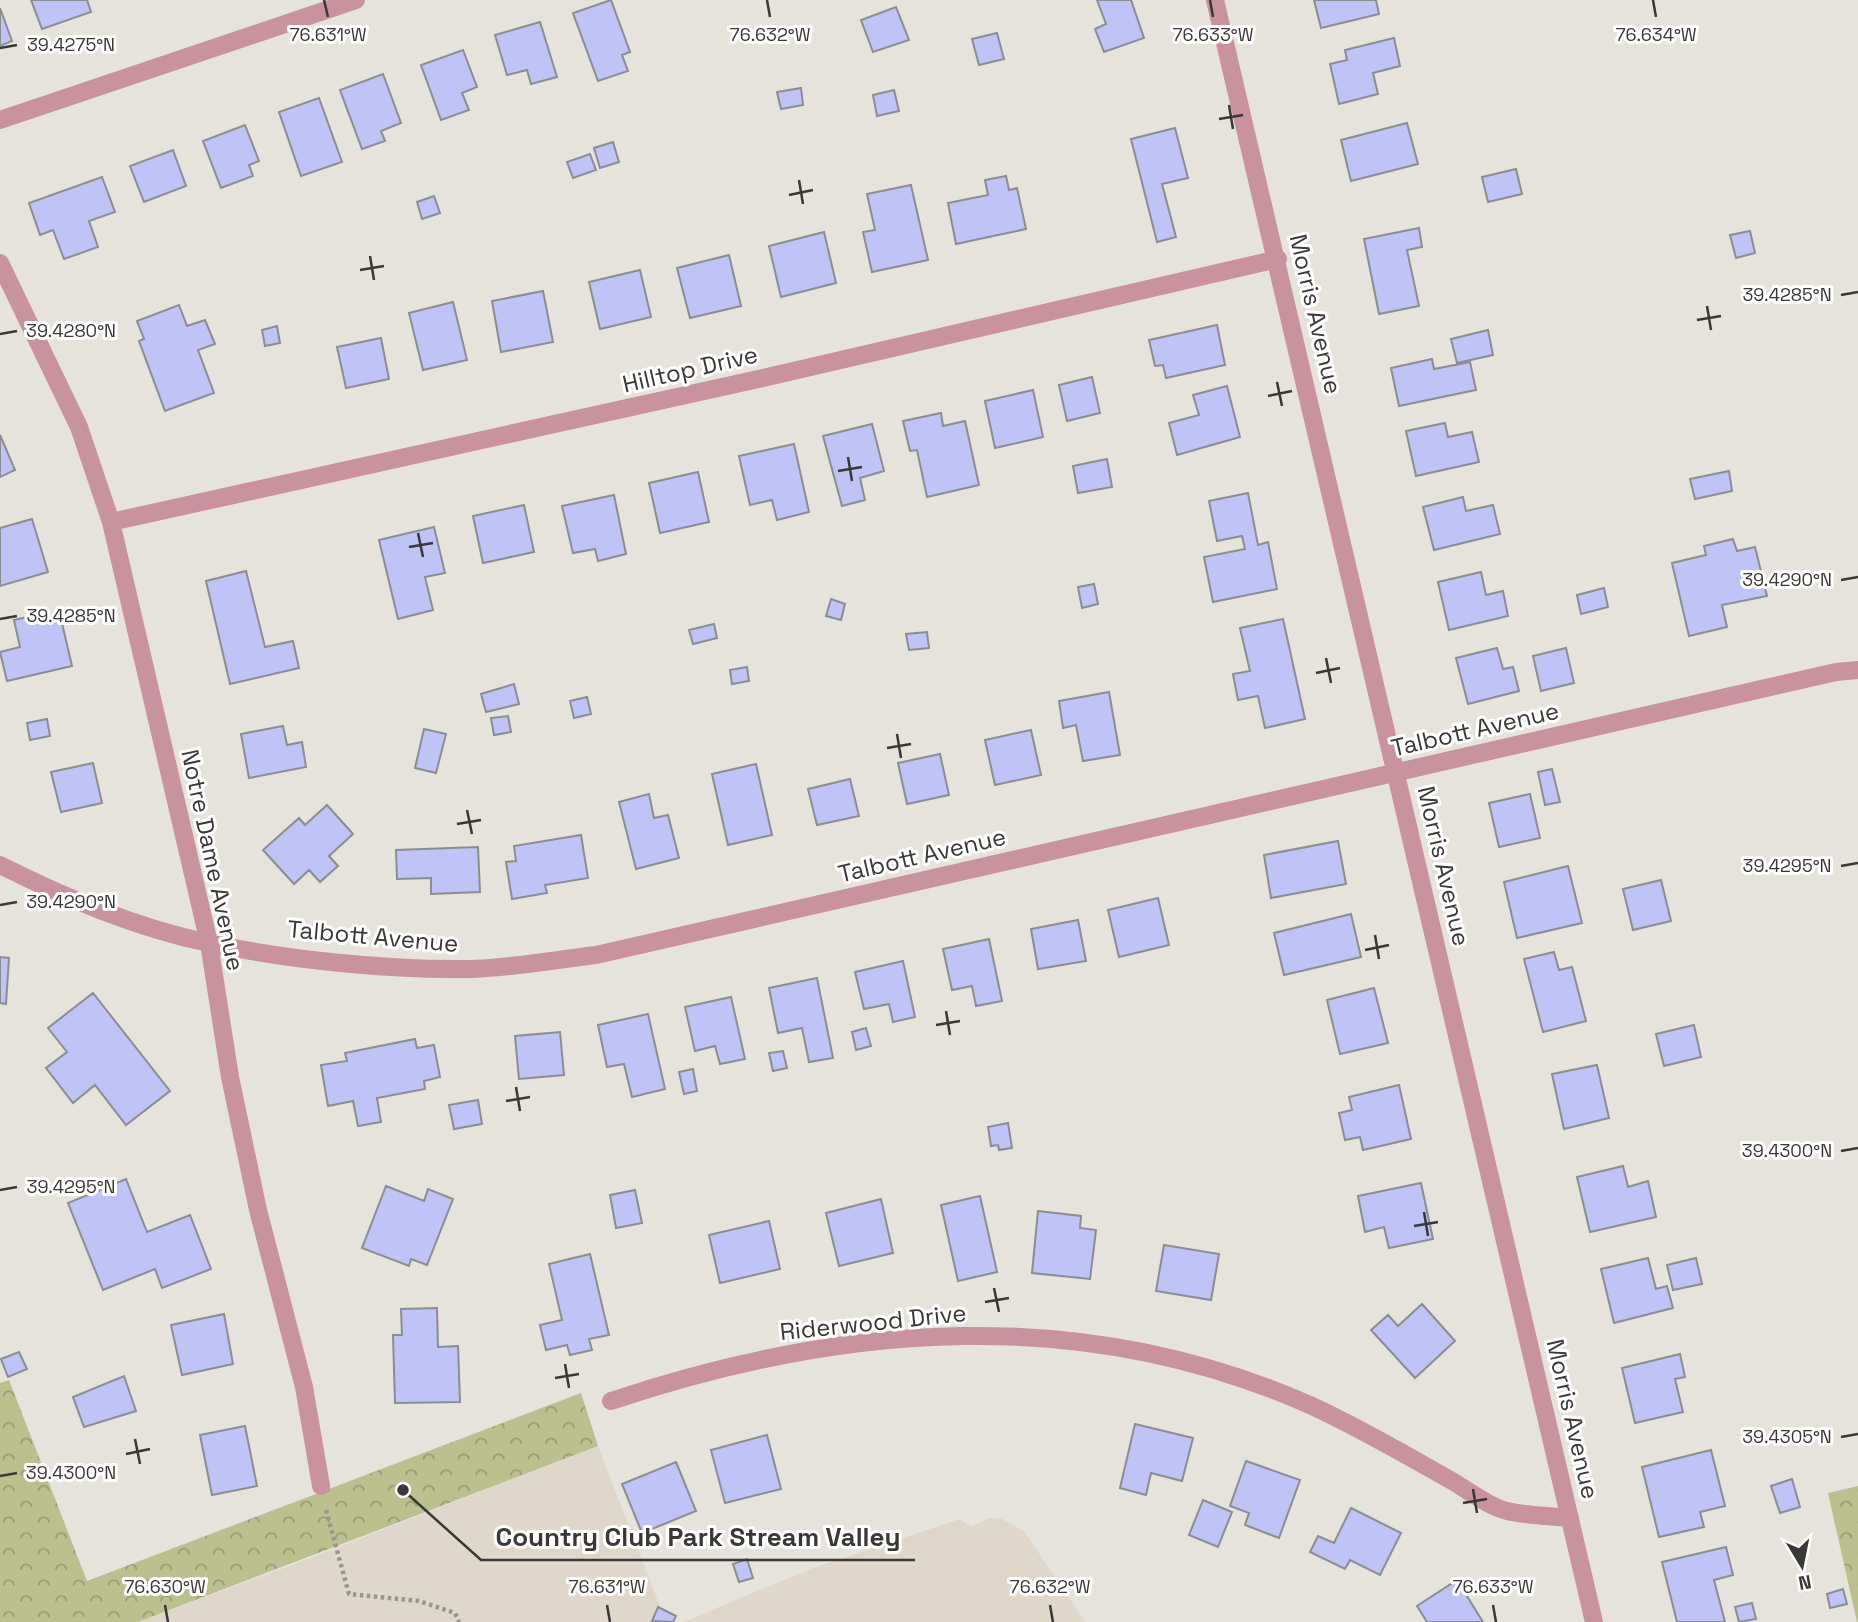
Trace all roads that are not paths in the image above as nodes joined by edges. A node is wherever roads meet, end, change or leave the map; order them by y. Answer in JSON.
{"nodes":[{"id":1,"x":356,"y":0,"type":"edge"},
{"id":2,"x":1215,"y":0,"type":"edge"},
{"id":3,"x":0,"y":120,"type":"edge"},
{"id":4,"x":1278,"y":258,"type":"junction"},
{"id":5,"x":0,"y":263,"type":"edge"},
{"id":6,"x":111,"y":523,"type":"junction"},
{"id":7,"x":1858,"y":670,"type":"edge"},
{"id":8,"x":1397,"y":773,"type":"junction"},
{"id":9,"x":0,"y":865,"type":"edge"},
{"id":10,"x":209,"y":943,"type":"junction"},
{"id":11,"x":611,"y":1401,"type":"dead end"},
{"id":12,"x":321,"y":1486,"type":"road end"},
{"id":13,"x":1570,"y":1518,"type":"junction"},
{"id":14,"x":1594,"y":1622,"type":"edge"}],
"edges":[{"from":1,"to":3,"type":"street"},
{"from":2,"to":4,"type":"street","name":"Morris Avenue"},
{"from":4,"to":6,"type":"street","name":"Hilltop Drive"},
{"from":4,"to":8,"type":"street","name":"Morris Avenue"},
{"from":5,"to":6,"type":"street","name":"Notre Dame Avenue"},
{"from":6,"to":10,"type":"street","name":"Notre Dame Avenue"},
{"from":7,"to":8,"type":"street","name":"Talbott Avenue"},
{"from":8,"to":10,"type":"street","name":"Talbott Avenue"},
{"from":8,"to":13,"type":"street","name":"Morris Avenue"},
{"from":9,"to":10,"type":"street","name":"Talbott Avenue"},
{"from":10,"to":12,"type":"street","name":"Notre Dame Avenue"},
{"from":11,"to":13,"type":"street","name":"Riderwood Drive"},
{"from":13,"to":14,"type":"street","name":"Morris Avenue"}]}
